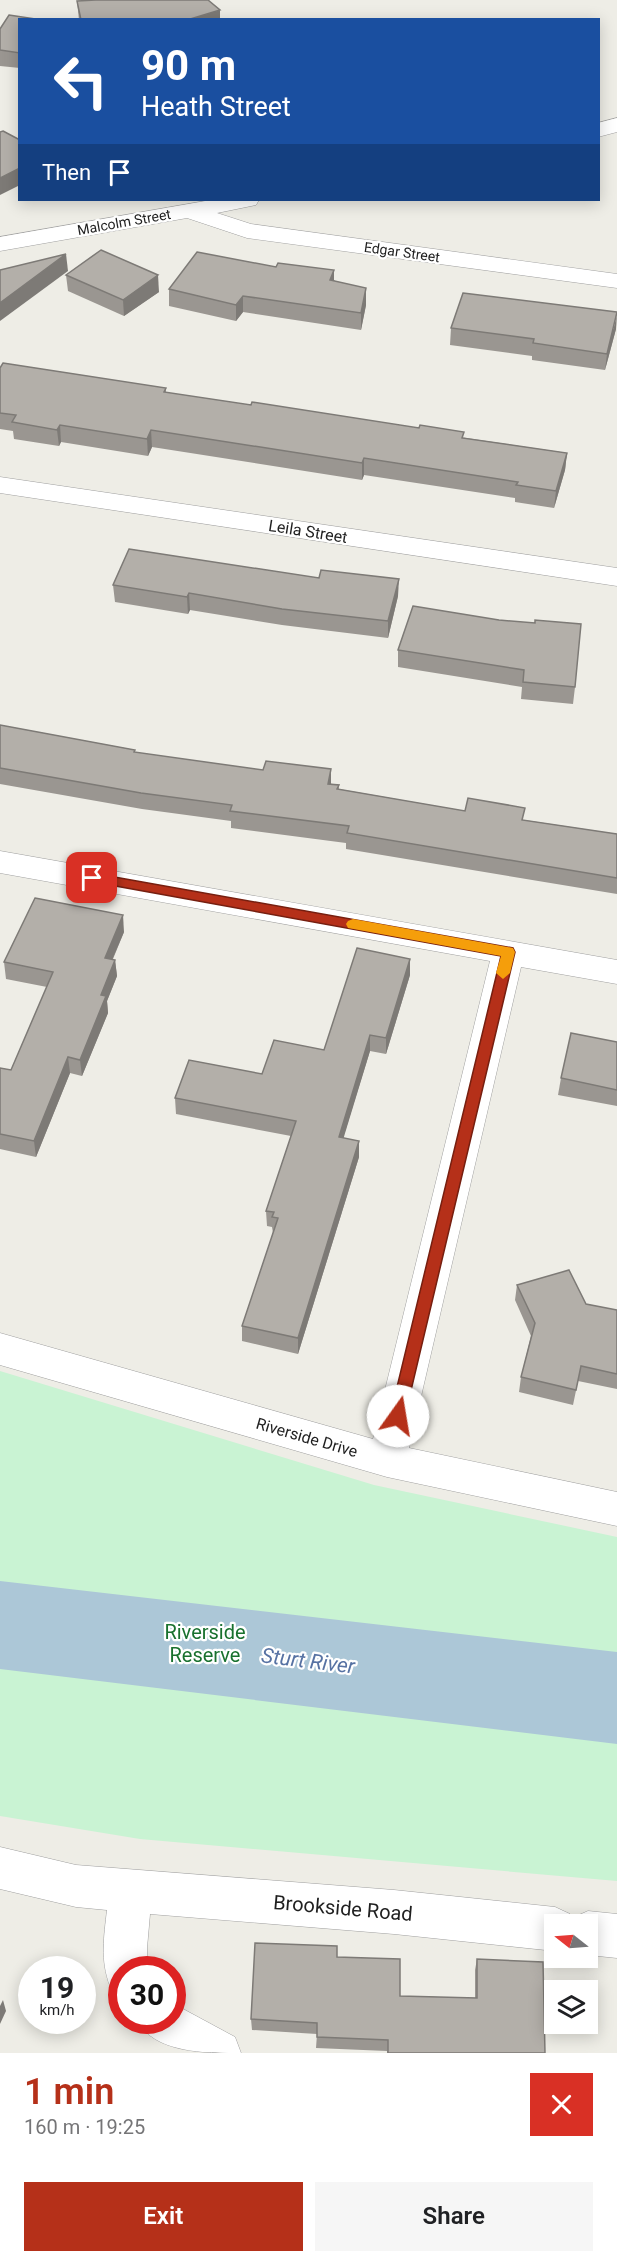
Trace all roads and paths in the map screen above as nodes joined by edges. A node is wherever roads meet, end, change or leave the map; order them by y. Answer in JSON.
{"nodes":[{"id":1,"x":617,"y":125,"type":"edge"},
{"id":2,"x":600,"y":129,"type":"edge"},
{"id":3,"x":243,"y":201,"type":"edge"},
{"id":4,"x":190,"y":211,"type":"junction"},
{"id":5,"x":0,"y":244,"type":"edge"},
{"id":6,"x":617,"y":281,"type":"edge"},
{"id":7,"x":0,"y":485,"type":"edge"},
{"id":8,"x":617,"y":577,"type":"edge"},
{"id":9,"x":0,"y":862,"type":"edge"},
{"id":10,"x":508,"y":952,"type":"junction"},
{"id":11,"x":617,"y":972,"type":"edge"},
{"id":12,"x":0,"y":1349,"type":"edge"},
{"id":13,"x":387,"y":1460,"type":"junction"},
{"id":14,"x":617,"y":1509,"type":"edge"},
{"id":15,"x":0,"y":1868,"type":"edge"},
{"id":16,"x":131,"y":1890,"type":"junction"},
{"id":17,"x":544,"y":1928,"type":"edge"},
{"id":18,"x":598,"y":1934,"type":"edge"},
{"id":19,"x":617,"y":1936,"type":"edge"},
{"id":20,"x":125,"y":1956,"type":"edge"},
{"id":21,"x":184,"y":2034,"type":"edge"},
{"id":22,"x":219,"y":2053,"type":"edge"}],
"edges":[{"from":1,"to":2,"type":"street"},
{"from":3,"to":4,"type":"street","name":"Malcolm Street"},
{"from":4,"to":5,"type":"street","name":"Malcolm Street"},
{"from":4,"to":6,"type":"street","name":"Edgar Street"},
{"from":7,"to":8,"type":"street","name":"Leila Street"},
{"from":9,"to":10,"type":"street"},
{"from":10,"to":11,"type":"street"},
{"from":10,"to":13,"type":"street"},
{"from":12,"to":13,"type":"street","name":"Riverside Drive"},
{"from":13,"to":14,"type":"street","name":"Riverside Drive"},
{"from":15,"to":16,"type":"street","name":"Brookside Road"},
{"from":16,"to":17,"type":"street","name":"Brookside Road"},
{"from":16,"to":20,"type":"street"},
{"from":18,"to":19,"type":"street"},
{"from":21,"to":22,"type":"street"}]}
